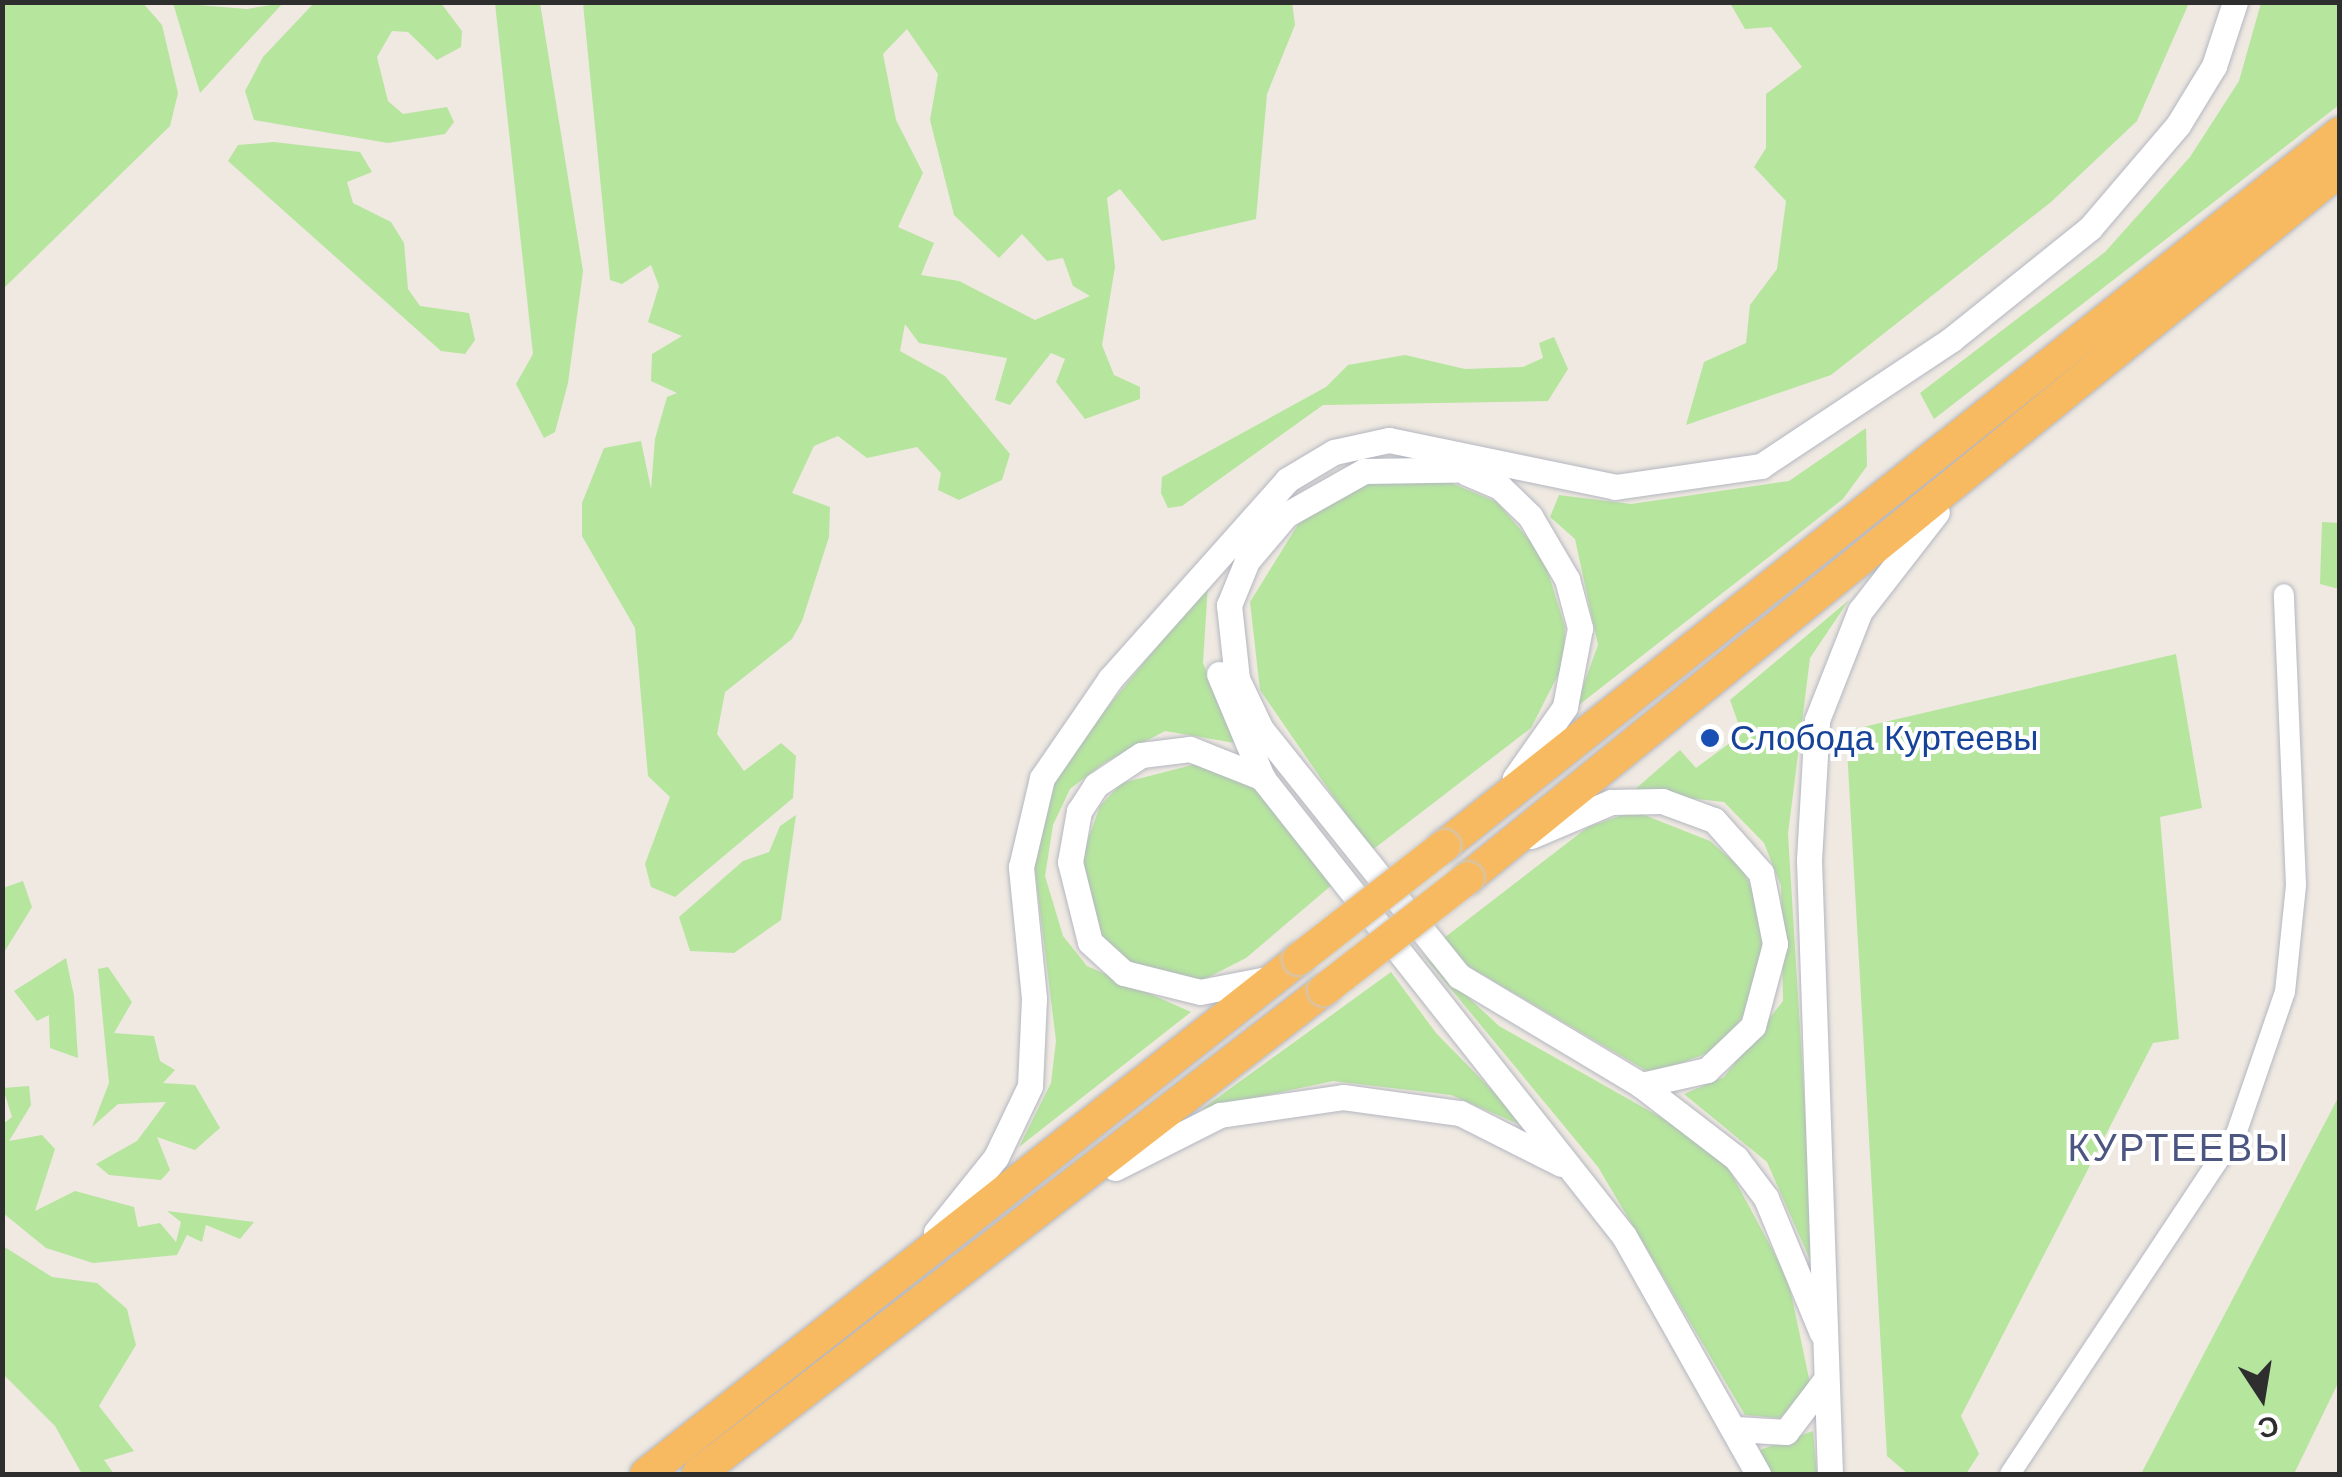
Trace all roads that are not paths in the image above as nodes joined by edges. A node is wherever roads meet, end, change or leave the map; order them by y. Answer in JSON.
{"nodes":[{"id":1,"x":2235,"y":2,"type":"edge"},
{"id":2,"x":2340,"y":133,"type":"edge"},
{"id":3,"x":2340,"y":170,"type":"edge"},
{"id":4,"x":1408,"y":464,"type":"junction"},
{"id":5,"x":1538,"y":470,"type":"junction"},
{"id":6,"x":1970,"y":474,"type":"junction"},
{"id":7,"x":1242,"y":524,"type":"junction"},
{"id":8,"x":2284,"y":594,"type":"dead end"},
{"id":9,"x":1263,"y":779,"type":"junction"},
{"id":10,"x":1483,"y":816,"type":"junction"},
{"id":11,"x":1508,"y":846,"type":"junction"},
{"id":12,"x":1290,"y":966,"type":"junction"},
{"id":13,"x":1641,"y":1085,"type":"junction"},
{"id":14,"x":1590,"y":1188,"type":"junction"},
{"id":15,"x":1029,"y":1220,"type":"junction"},
{"id":16,"x":888,"y":1283,"type":"junction"},
{"id":17,"x":1822,"y":1333,"type":"junction"},
{"id":18,"x":1824,"y":1382,"type":"junction"},
{"id":19,"x":1736,"y":1429,"type":"junction"},
{"id":20,"x":646,"y":1474,"type":"edge"},
{"id":21,"x":698,"y":1474,"type":"edge"},
{"id":22,"x":1758,"y":1474,"type":"edge"},
{"id":23,"x":1830,"y":1474,"type":"edge"},
{"id":24,"x":2010,"y":1474,"type":"edge"}],
"edges":[{"from":1,"to":5,"type":"street"},
{"from":2,"to":10,"type":"highway"},
{"from":3,"to":6,"type":"highway"},
{"from":4,"to":5,"type":"street"},
{"from":4,"to":10,"type":"street"},
{"from":4,"to":13,"type":"street"},
{"from":5,"to":7,"type":"street"},
{"from":6,"to":11,"type":"highway"},
{"from":6,"to":17,"type":"street"},
{"from":7,"to":9,"type":"street"},
{"from":7,"to":16,"type":"street"},
{"from":8,"to":24,"type":"street"},
{"from":9,"to":12,"type":"street"},
{"from":9,"to":14,"type":"street"},
{"from":10,"to":12,"type":"highway","bridge":true},
{"from":11,"to":13,"type":"street"},
{"from":11,"to":15,"type":"highway","bridge":true},
{"from":12,"to":16,"type":"highway"},
{"from":13,"to":17,"type":"street"},
{"from":14,"to":15,"type":"street"},
{"from":14,"to":19,"type":"street"},
{"from":15,"to":21,"type":"highway"},
{"from":16,"to":20,"type":"highway"},
{"from":17,"to":18,"type":"street"},
{"from":18,"to":19,"type":"street"},
{"from":18,"to":23,"type":"street"},
{"from":19,"to":22,"type":"street"}]}
